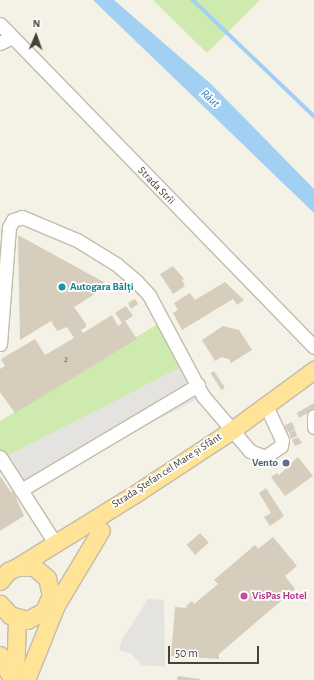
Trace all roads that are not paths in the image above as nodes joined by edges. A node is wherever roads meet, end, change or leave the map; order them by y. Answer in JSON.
{"nodes":[{"id":1,"x":0,"y":24,"type":"edge"},
{"id":2,"x":12,"y":36,"type":"junction"},
{"id":3,"x":0,"y":43,"type":"edge"},
{"id":4,"x":0,"y":344,"type":"edge"},
{"id":5,"x":314,"y":347,"type":"edge"},
{"id":6,"x":314,"y":370,"type":"edge"},
{"id":7,"x":198,"y":385,"type":"junction"},
{"id":8,"x":266,"y":405,"type":"junction"},
{"id":9,"x":314,"y":416,"type":"edge"},
{"id":10,"x":314,"y":427,"type":"edge"},
{"id":11,"x":232,"y":430,"type":"junction"},
{"id":12,"x":0,"y":457,"type":"edge"},
{"id":13,"x":21,"y":490,"type":"junction"},
{"id":14,"x":138,"y":492,"type":"junction"},
{"id":15,"x":101,"y":530,"type":"junction"},
{"id":16,"x":55,"y":543,"type":"junction"},
{"id":17,"x":17,"y":567,"type":"junction"},
{"id":18,"x":1,"y":579,"type":"edge"},
{"id":19,"x":51,"y":595,"type":"junction"},
{"id":20,"x":10,"y":613,"type":"edge"},
{"id":21,"x":0,"y":655,"type":"edge"},
{"id":22,"x":13,"y":680,"type":"edge"},
{"id":23,"x":25,"y":680,"type":"edge"}],
"edges":[{"from":1,"to":2,"type":"street","name":"Strada Strîi"},
{"from":2,"to":3,"type":"street"},
{"from":2,"to":5,"type":"street","name":"Strada Strîi"},
{"from":4,"to":7,"type":"street"},
{"from":6,"to":8,"type":"main road","name":"Strada Ștefan cel Mare și Sfânt"},
{"from":7,"to":11,"type":"street"},
{"from":7,"to":13,"type":"street"},
{"from":8,"to":11,"type":"main road","name":"Strada Ștefan cel Mare și Sfânt"},
{"from":8,"to":11,"type":"street"},
{"from":9,"to":10,"type":"street"},
{"from":11,"to":14,"type":"main road","name":"Strada Ștefan cel Mare și Sfânt"},
{"from":12,"to":13,"type":"street"},
{"from":13,"to":16,"type":"street"},
{"from":14,"to":15,"type":"main road"},
{"from":14,"to":16,"type":"main road","name":"Strada Ștefan cel Mare și Sfânt"},
{"from":15,"to":19,"type":"main road"},
{"from":15,"to":23,"type":"main road"},
{"from":16,"to":17,"type":"main road","name":"Strada Ștefan cel Mare și Sfânt"},
{"from":17,"to":18,"type":"main road","name":"Strada Ștefan cel Mare și Sfânt"},
{"from":17,"to":19,"type":"main road"},
{"from":19,"to":20,"type":"main road"},
{"from":20,"to":22,"type":"main road"},
{"from":20,"to":23,"type":"main road"},
{"from":21,"to":22,"type":"main road"}]}
